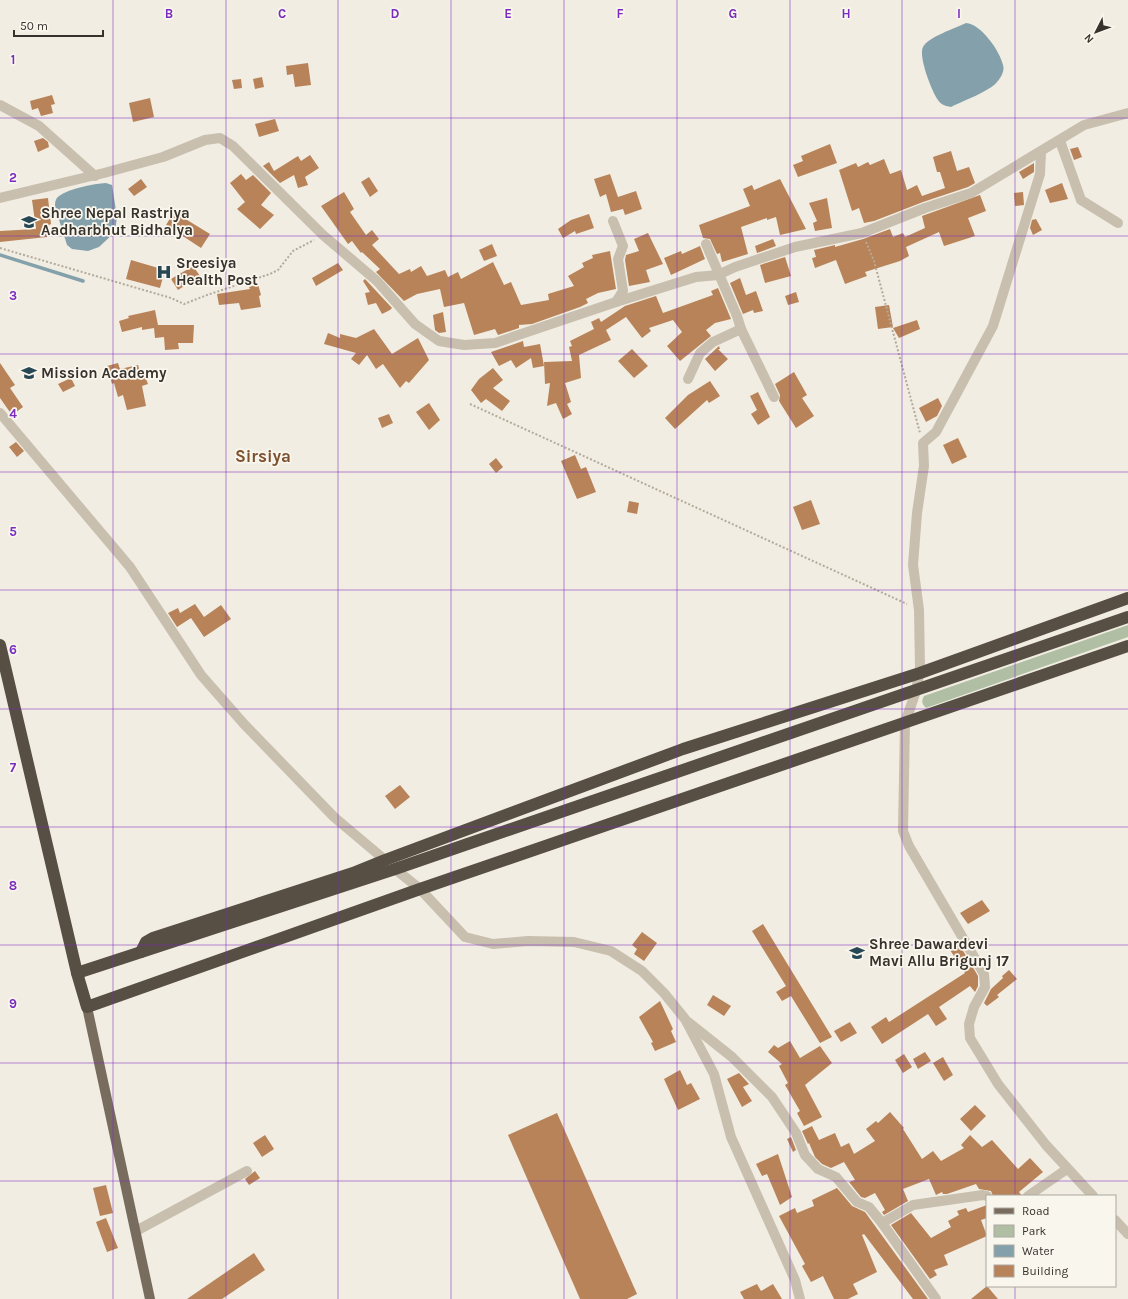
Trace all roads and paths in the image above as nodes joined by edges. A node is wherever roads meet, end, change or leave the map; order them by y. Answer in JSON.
{"nodes":[{"id":1,"x":0,"y":105,"type":"edge"},
{"id":2,"x":1128,"y":113,"type":"edge"},
{"id":3,"x":1060,"y":142,"type":"junction"},
{"id":4,"x":1041,"y":152,"type":"junction"},
{"id":5,"x":95,"y":176,"type":"junction"},
{"id":6,"x":0,"y":198,"type":"edge"},
{"id":7,"x":613,"y":221,"type":"dead end"},
{"id":8,"x":1118,"y":223,"type":"dead end"},
{"id":9,"x":862,"y":233,"type":"junction"},
{"id":10,"x":323,"y":235,"type":"junction"},
{"id":11,"x":706,"y":244,"type":"dead end"},
{"id":12,"x":0,"y":248,"type":"edge"},
{"id":13,"x":718,"y":275,"type":"junction"},
{"id":14,"x":616,"y":302,"type":"junction"},
{"id":15,"x":741,"y":329,"type":"junction"},
{"id":16,"x":688,"y":379,"type":"dead end"},
{"id":17,"x":774,"y":397,"type":"dead end"},
{"id":18,"x":470,"y":404,"type":"dead end"},
{"id":19,"x":0,"y":413,"type":"edge"},
{"id":20,"x":923,"y":443,"type":"junction"},
{"id":21,"x":1128,"y":598,"type":"edge"},
{"id":22,"x":919,"y":610,"type":"junction"},
{"id":23,"x":1128,"y":617,"type":"edge"},
{"id":24,"x":0,"y":645,"type":"edge"},
{"id":25,"x":1128,"y":646,"type":"edge"},
{"id":26,"x":920,"y":673,"type":"junction"},
{"id":27,"x":916,"y":691,"type":"junction"},
{"id":28,"x":905,"y":723,"type":"junction"},
{"id":29,"x":384,"y":860,"type":"junction"},
{"id":30,"x":395,"y":869,"type":"junction"},
{"id":31,"x":420,"y":890,"type":"junction"},
{"id":32,"x":141,"y":952,"type":"junction"},
{"id":33,"x":77,"y":972,"type":"junction"},
{"id":34,"x":87,"y":1007,"type":"junction"},
{"id":35,"x":685,"y":1019,"type":"junction"},
{"id":36,"x":1067,"y":1168,"type":"junction"},
{"id":37,"x":247,"y":1171,"type":"dead end"},
{"id":38,"x":1029,"y":1195,"type":"edge"},
{"id":39,"x":1092,"y":1195,"type":"edge"},
{"id":40,"x":986,"y":1196,"type":"edge"},
{"id":41,"x":1116,"y":1221,"type":"edge"},
{"id":42,"x":882,"y":1223,"type":"junction"},
{"id":43,"x":136,"y":1231,"type":"junction"},
{"id":44,"x":1128,"y":1234,"type":"edge"},
{"id":45,"x":150,"y":1299,"type":"edge"},
{"id":46,"x":800,"y":1299,"type":"edge"},
{"id":47,"x":936,"y":1299,"type":"edge"}],
"edges":[{"from":1,"to":5,"type":"street"},
{"from":2,"to":3,"type":"street"},
{"from":3,"to":4,"type":"street"},
{"from":3,"to":8,"type":"street"},
{"from":4,"to":9,"type":"street"},
{"from":4,"to":20,"type":"street"},
{"from":5,"to":6,"type":"street"},
{"from":5,"to":10,"type":"street"},
{"from":7,"to":14,"type":"street"},
{"from":9,"to":13,"type":"street"},
{"from":9,"to":20,"type":"path"},
{"from":10,"to":12,"type":"path"},
{"from":10,"to":14,"type":"street"},
{"from":11,"to":13,"type":"street"},
{"from":13,"to":14,"type":"street"},
{"from":13,"to":15,"type":"street"},
{"from":15,"to":16,"type":"street"},
{"from":15,"to":17,"type":"street"},
{"from":18,"to":22,"type":"path"},
{"from":19,"to":29,"type":"street"},
{"from":20,"to":22,"type":"street"},
{"from":21,"to":26,"type":"highway"},
{"from":22,"to":26,"type":"street"},
{"from":23,"to":27,"type":"highway"},
{"from":24,"to":33,"type":"highway"},
{"from":25,"to":28,"type":"highway"},
{"from":26,"to":27,"type":"street"},
{"from":26,"to":29,"type":"highway"},
{"from":27,"to":28,"type":"street"},
{"from":27,"to":30,"type":"highway"},
{"from":28,"to":31,"type":"highway"},
{"from":28,"to":36,"type":"street"},
{"from":29,"to":32,"type":"highway"},
{"from":30,"to":31,"type":"street"},
{"from":30,"to":32,"type":"highway"},
{"from":31,"to":34,"type":"highway"},
{"from":31,"to":35,"type":"street"},
{"from":32,"to":33,"type":"highway"},
{"from":33,"to":34,"type":"highway"},
{"from":34,"to":43,"type":"main road"},
{"from":35,"to":42,"type":"street"},
{"from":35,"to":46,"type":"street"},
{"from":36,"to":38,"type":"street"},
{"from":36,"to":39,"type":"street"},
{"from":37,"to":43,"type":"street"},
{"from":40,"to":42,"type":"street"},
{"from":41,"to":44,"type":"street"},
{"from":42,"to":47,"type":"street"},
{"from":43,"to":45,"type":"main road"}]}
